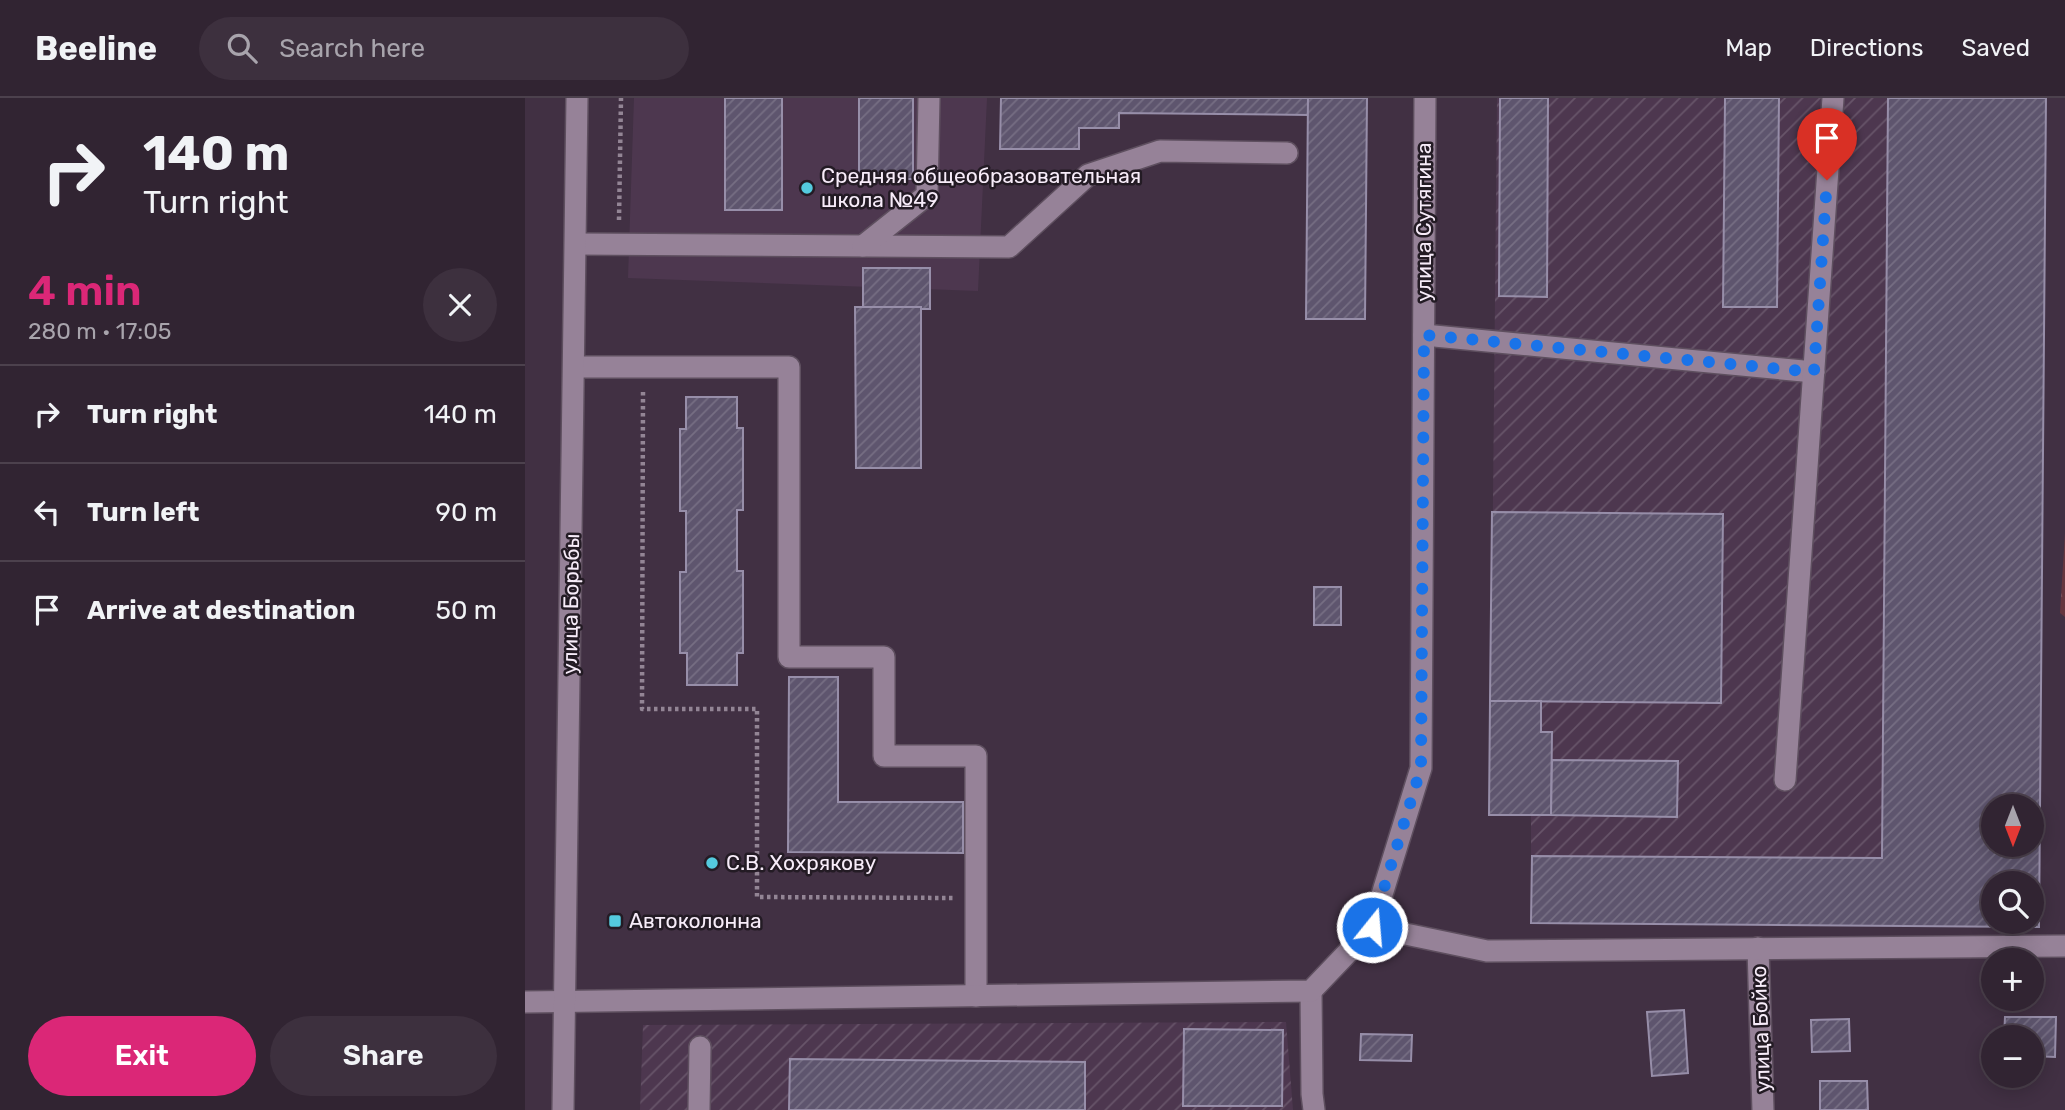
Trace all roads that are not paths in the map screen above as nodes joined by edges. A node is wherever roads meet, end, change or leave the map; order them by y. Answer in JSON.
{"nodes":[{"id":1,"x":577,"y":98,"type":"edge"},
{"id":2,"x":929,"y":98,"type":"edge"},
{"id":3,"x":1425,"y":98,"type":"edge"},
{"id":4,"x":1833,"y":98,"type":"edge"},
{"id":5,"x":1287,"y":153,"type":"dead end"},
{"id":6,"x":576,"y":244,"type":"junction"},
{"id":7,"x":863,"y":246,"type":"junction"},
{"id":8,"x":1424,"y":335,"type":"junction"},
{"id":9,"x":574,"y":367,"type":"junction"},
{"id":10,"x":1814,"y":372,"type":"junction"},
{"id":11,"x":1785,"y":780,"type":"dead end"},
{"id":12,"x":1372,"y":927,"type":"junction"},
{"id":13,"x":2065,"y":946,"type":"edge"},
{"id":14,"x":1758,"y":948,"type":"junction"},
{"id":15,"x":1311,"y":991,"type":"junction"},
{"id":16,"x":975,"y":996,"type":"junction"},
{"id":17,"x":525,"y":1002,"type":"edge"},
{"id":18,"x":565,"y":1003,"type":"junction"},
{"id":19,"x":700,"y":1046,"type":"dead end"},
{"id":20,"x":563,"y":1110,"type":"edge"},
{"id":21,"x":699,"y":1110,"type":"edge"},
{"id":22,"x":1314,"y":1110,"type":"edge"},
{"id":23,"x":1763,"y":1110,"type":"edge"}],
"edges":[{"from":1,"to":6,"type":"street","name":"улица Борьбы"},
{"from":2,"to":7,"type":"street"},
{"from":3,"to":8,"type":"street","name":"улица Сутягина"},
{"from":4,"to":10,"type":"street"},
{"from":5,"to":7,"type":"street"},
{"from":6,"to":7,"type":"street"},
{"from":6,"to":9,"type":"street","name":"улица Борьбы"},
{"from":8,"to":10,"type":"street"},
{"from":8,"to":12,"type":"street","name":"улица Сутягина"},
{"from":9,"to":16,"type":"street"},
{"from":9,"to":18,"type":"street","name":"улица Борьбы"},
{"from":10,"to":11,"type":"street"},
{"from":12,"to":14,"type":"street"},
{"from":12,"to":15,"type":"street"},
{"from":13,"to":14,"type":"street"},
{"from":14,"to":23,"type":"street","name":"улица Бойко"},
{"from":15,"to":16,"type":"street"},
{"from":15,"to":22,"type":"street"},
{"from":16,"to":18,"type":"street"},
{"from":17,"to":18,"type":"street"},
{"from":18,"to":20,"type":"street","name":"улица Борьбы"},
{"from":19,"to":21,"type":"street"}]}
